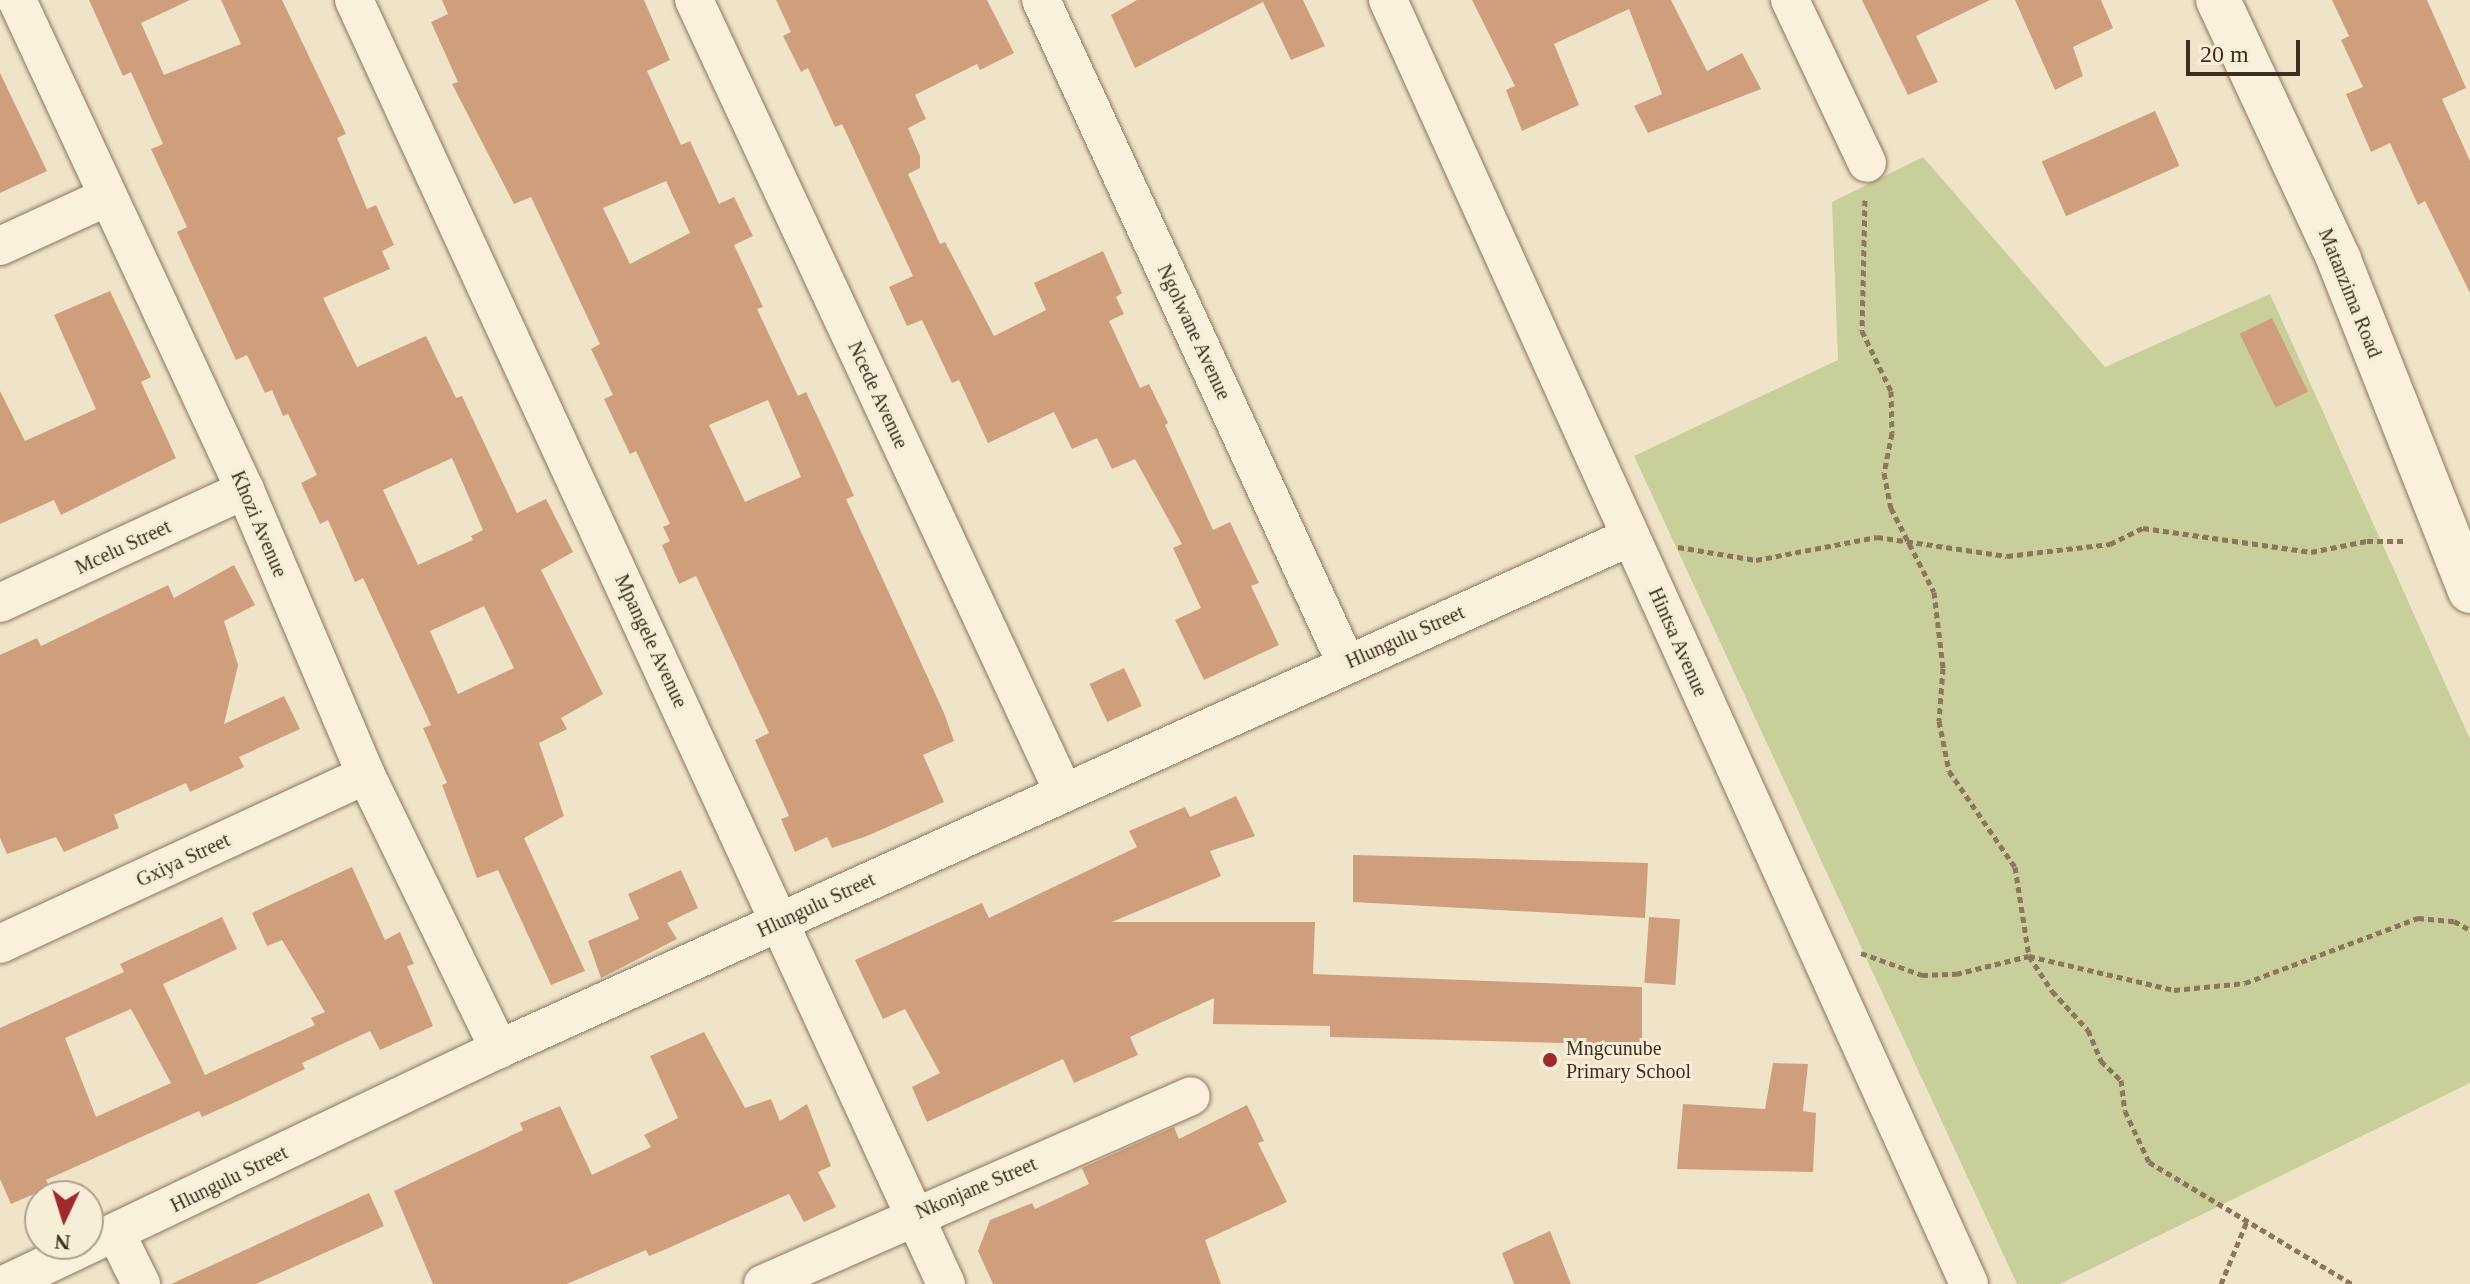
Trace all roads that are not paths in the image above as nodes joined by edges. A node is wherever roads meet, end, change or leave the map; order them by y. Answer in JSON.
{"nodes":[{"id":1,"x":17,"y":0,"type":"edge"},
{"id":2,"x":354,"y":0,"type":"edge"},
{"id":3,"x":694,"y":0,"type":"edge"},
{"id":4,"x":1041,"y":0,"type":"edge"},
{"id":5,"x":1388,"y":0,"type":"edge"},
{"id":6,"x":1790,"y":0,"type":"edge"},
{"id":7,"x":2218,"y":0,"type":"edge"},
{"id":8,"x":1867,"y":163,"type":"road end"},
{"id":9,"x":107,"y":197,"type":"junction"},
{"id":10,"x":0,"y":246,"type":"edge"},
{"id":11,"x":245,"y":490,"type":"junction"},
{"id":12,"x":1630,"y":537,"type":"junction"},
{"id":13,"x":2470,"y":591,"type":"edge"},
{"id":14,"x":0,"y":603,"type":"edge"},
{"id":15,"x":1346,"y":663,"type":"junction"},
{"id":16,"x":366,"y":775,"type":"junction"},
{"id":17,"x":1063,"y":791,"type":"junction"},
{"id":18,"x":781,"y":922,"type":"junction"},
{"id":19,"x":0,"y":944,"type":"edge"},
{"id":20,"x":499,"y":1049,"type":"junction"},
{"id":21,"x":1191,"y":1096,"type":"dead end"},
{"id":22,"x":913,"y":1215,"type":"junction"},
{"id":23,"x":116,"y":1233,"type":"junction"},
{"id":24,"x":6,"y":1284,"type":"edge"},
{"id":25,"x":141,"y":1284,"type":"edge"},
{"id":26,"x":763,"y":1284,"type":"edge"},
{"id":27,"x":946,"y":1284,"type":"edge"},
{"id":28,"x":1969,"y":1284,"type":"edge"}],
"edges":[{"from":1,"to":9,"type":"street","name":"Khozi Avenue"},
{"from":2,"to":18,"type":"street","name":"Mpangele Avenue"},
{"from":3,"to":17,"type":"street","name":"Ncede Avenue"},
{"from":4,"to":15,"type":"street","name":"Ngolwane Avenue"},
{"from":5,"to":12,"type":"street","name":"Hintsa Avenue"},
{"from":6,"to":8,"type":"street"},
{"from":7,"to":13,"type":"street","name":"Matanzima Road"},
{"from":9,"to":10,"type":"street"},
{"from":9,"to":11,"type":"street","name":"Khozi Avenue"},
{"from":11,"to":14,"type":"street","name":"Mcelu Street"},
{"from":11,"to":16,"type":"street","name":"Khozi Avenue"},
{"from":12,"to":15,"type":"street","name":"Hlungulu Street"},
{"from":12,"to":28,"type":"street","name":"Hintsa Avenue"},
{"from":15,"to":17,"type":"street","name":"Hlungulu Street"},
{"from":16,"to":19,"type":"street","name":"Gxiya Street"},
{"from":16,"to":20,"type":"street","name":"Khozi Avenue"},
{"from":17,"to":18,"type":"street","name":"Hlungulu Street"},
{"from":18,"to":20,"type":"street","name":"Hlungulu Street"},
{"from":18,"to":22,"type":"street","name":"Mpangele Avenue"},
{"from":20,"to":23,"type":"street","name":"Hlungulu Street"},
{"from":21,"to":22,"type":"street","name":"Nkonjane Street"},
{"from":22,"to":26,"type":"street","name":"Nkonjane Street"},
{"from":22,"to":27,"type":"street","name":"Mpangele Avenue"},
{"from":23,"to":24,"type":"street","name":"Hlungulu Street"},
{"from":23,"to":25,"type":"street"}]}
